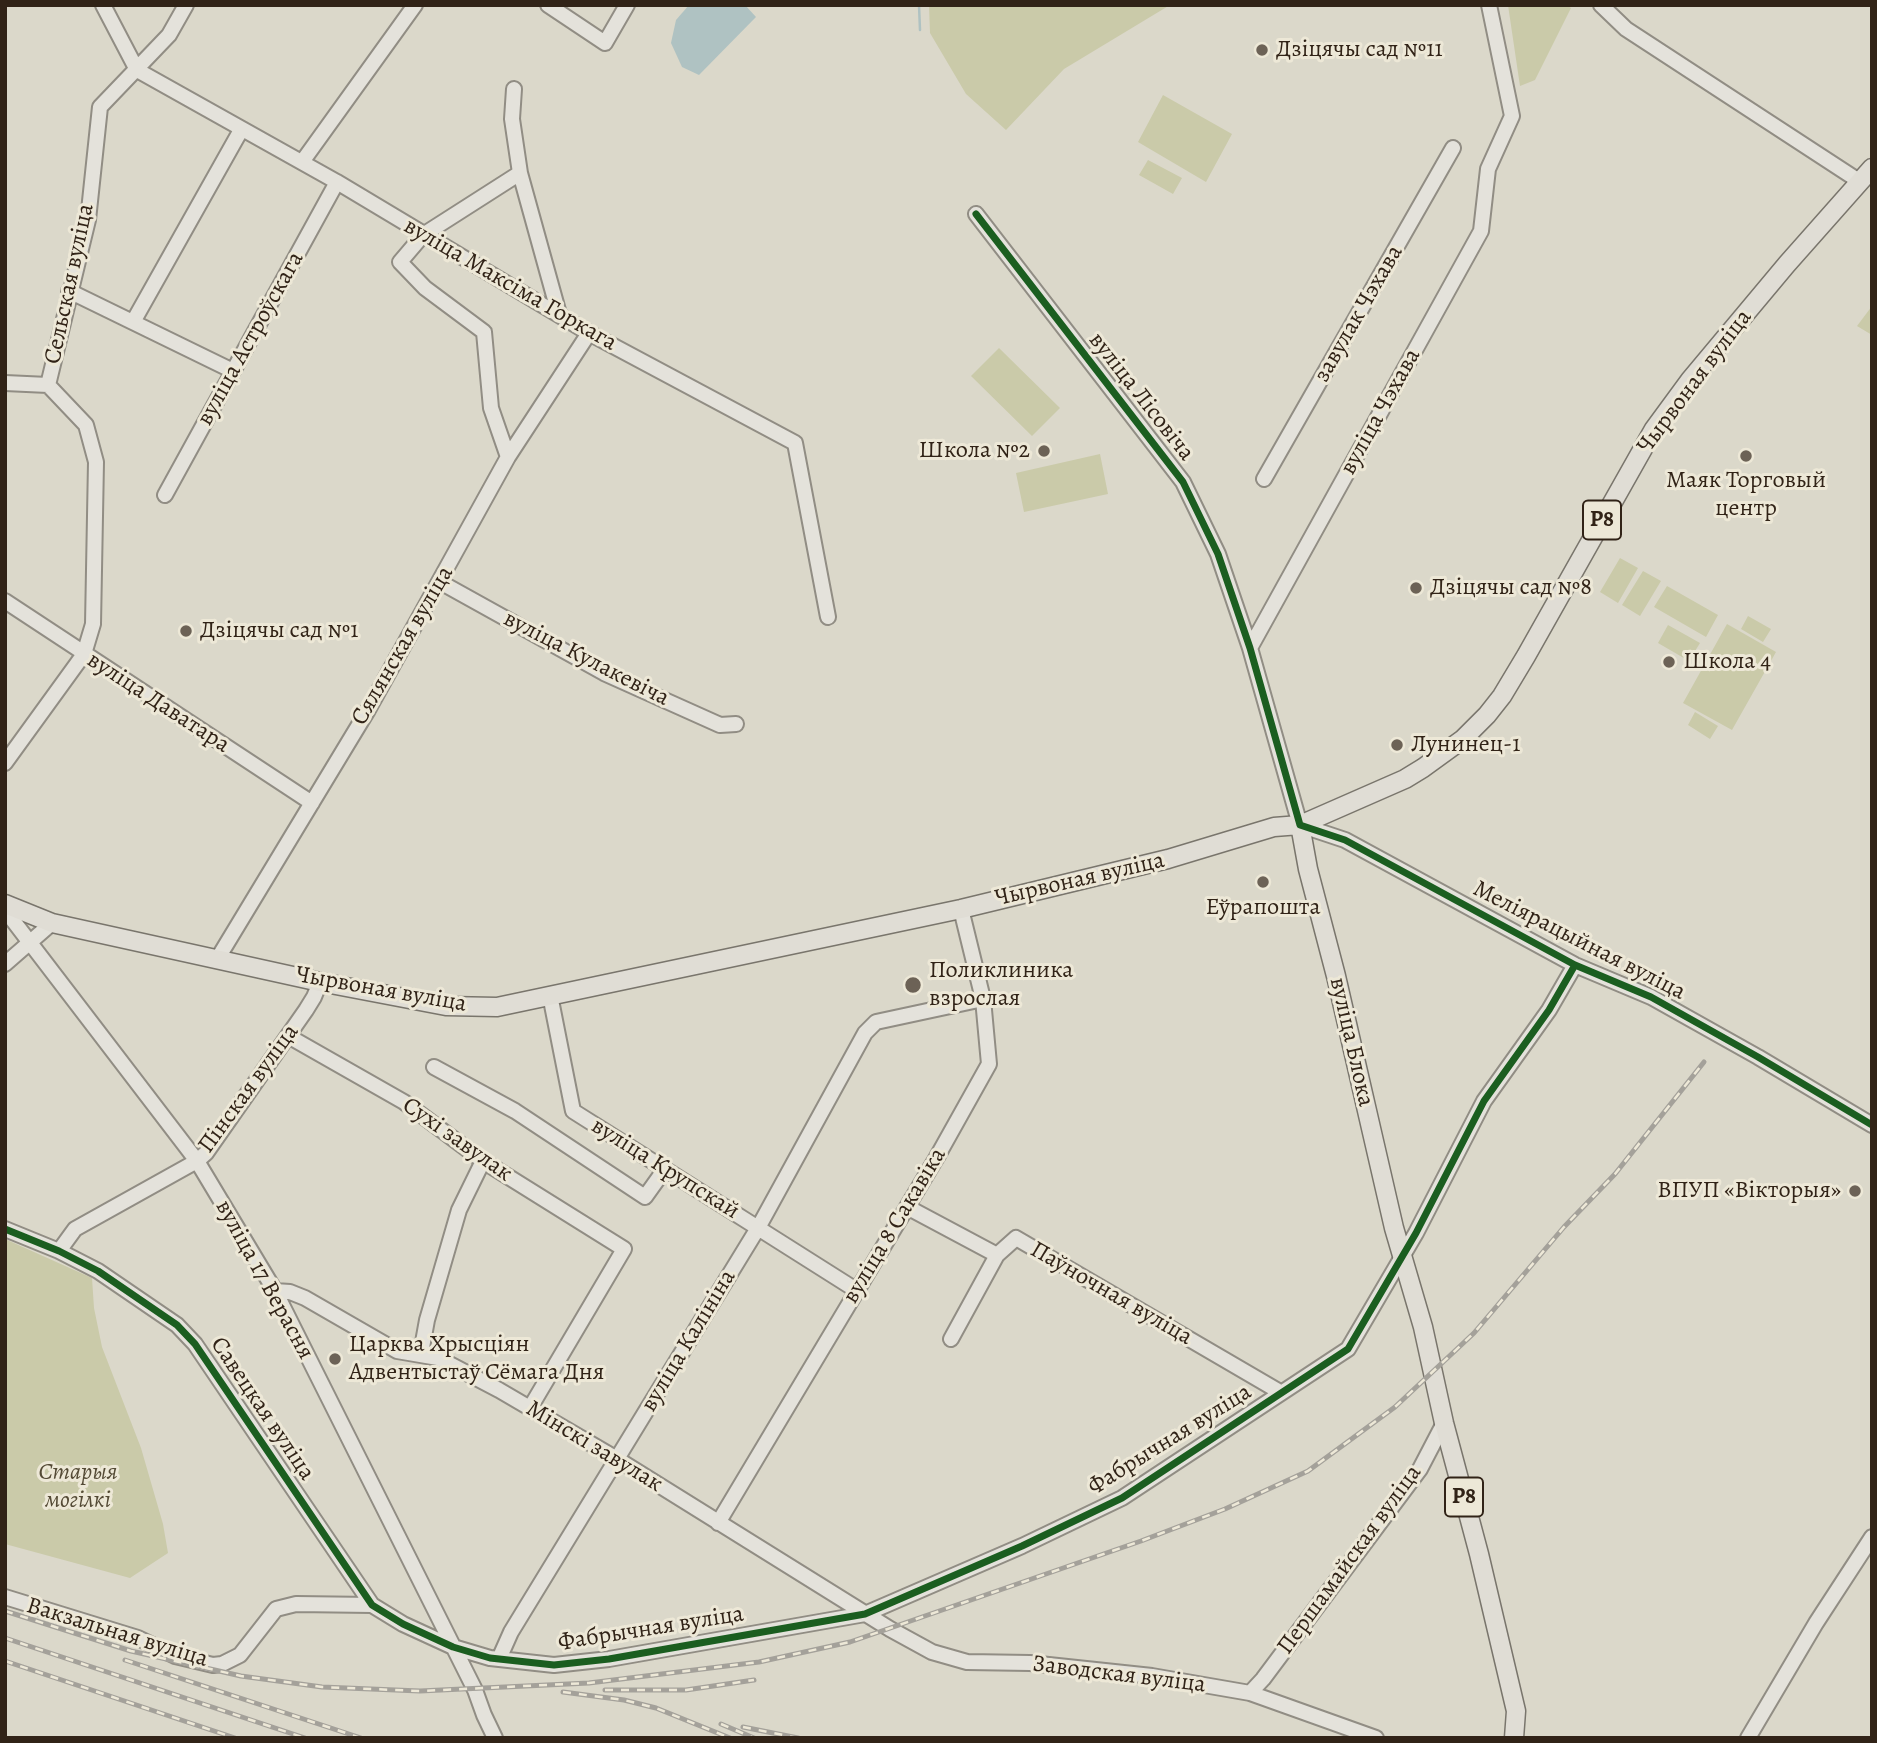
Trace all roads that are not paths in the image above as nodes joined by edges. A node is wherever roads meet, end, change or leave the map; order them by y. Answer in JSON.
{"nodes":[{"id":1,"x":103,"y":5,"type":"edge"},
{"id":2,"x":186,"y":5,"type":"edge"},
{"id":3,"x":415,"y":5,"type":"edge"},
{"id":4,"x":548,"y":5,"type":"edge"},
{"id":5,"x":628,"y":5,"type":"edge"},
{"id":6,"x":1489,"y":5,"type":"edge"},
{"id":7,"x":1601,"y":5,"type":"edge"},
{"id":8,"x":137,"y":70,"type":"junction"},
{"id":9,"x":514,"y":89,"type":"dead end"},
{"id":10,"x":241,"y":130,"type":"junction"},
{"id":11,"x":1453,"y":148,"type":"dead end"},
{"id":12,"x":302,"y":162,"type":"junction"},
{"id":13,"x":520,"y":173,"type":"junction"},
{"id":14,"x":1866,"y":175,"type":"edge"},
{"id":15,"x":337,"y":182,"type":"junction"},
{"id":16,"x":976,"y":214,"type":"dead end"},
{"id":17,"x":423,"y":235,"type":"junction"},
{"id":18,"x":69,"y":291,"type":"junction"},
{"id":19,"x":559,"y":314,"type":"junction"},
{"id":20,"x":133,"y":322,"type":"junction"},
{"id":21,"x":589,"y":333,"type":"junction"},
{"id":22,"x":233,"y":370,"type":"junction"},
{"id":23,"x":5,"y":383,"type":"edge"},
{"id":24,"x":48,"y":385,"type":"junction"},
{"id":25,"x":508,"y":457,"type":"junction"},
{"id":26,"x":1264,"y":479,"type":"dead end"},
{"id":27,"x":165,"y":495,"type":"dead end"},
{"id":28,"x":440,"y":582,"type":"junction"},
{"id":29,"x":5,"y":601,"type":"edge"},
{"id":30,"x":828,"y":617,"type":"dead end"},
{"id":31,"x":1250,"y":648,"type":"junction"},
{"id":32,"x":83,"y":654,"type":"junction"},
{"id":33,"x":736,"y":724,"type":"dead end"},
{"id":34,"x":5,"y":763,"type":"edge"},
{"id":35,"x":312,"y":803,"type":"junction"},
{"id":36,"x":1300,"y":825,"type":"junction"},
{"id":37,"x":5,"y":904,"type":"edge"},
{"id":38,"x":961,"y":908,"type":"junction"},
{"id":39,"x":5,"y":910,"type":"edge"},
{"id":40,"x":52,"y":923,"type":"junction"},
{"id":41,"x":29,"y":942,"type":"junction"},
{"id":42,"x":218,"y":958,"type":"junction"},
{"id":43,"x":5,"y":964,"type":"edge"},
{"id":44,"x":1574,"y":965,"type":"junction"},
{"id":45,"x":320,"y":982,"type":"junction"},
{"id":46,"x":550,"y":995,"type":"junction"},
{"id":47,"x":983,"y":999,"type":"junction"},
{"id":48,"x":288,"y":1036,"type":"junction"},
{"id":49,"x":434,"y":1067,"type":"dead end"},
{"id":50,"x":1872,"y":1125,"type":"edge"},
{"id":51,"x":197,"y":1161,"type":"junction"},
{"id":52,"x":482,"y":1161,"type":"junction"},
{"id":53,"x":665,"y":1169,"type":"junction"},
{"id":54,"x":906,"y":1207,"type":"junction"},
{"id":55,"x":5,"y":1228,"type":"edge"},
{"id":56,"x":758,"y":1228,"type":"junction"},
{"id":57,"x":59,"y":1251,"type":"junction"},
{"id":58,"x":997,"y":1255,"type":"junction"},
{"id":59,"x":1402,"y":1259,"type":"junction"},
{"id":60,"x":856,"y":1290,"type":"junction"},
{"id":61,"x":275,"y":1291,"type":"junction"},
{"id":62,"x":951,"y":1339,"type":"dead end"},
{"id":63,"x":421,"y":1353,"type":"junction"},
{"id":64,"x":1280,"y":1392,"type":"junction"},
{"id":65,"x":530,"y":1408,"type":"junction"},
{"id":66,"x":1444,"y":1423,"type":"junction"},
{"id":67,"x":617,"y":1459,"type":"junction"},
{"id":68,"x":718,"y":1523,"type":"junction"},
{"id":69,"x":1872,"y":1537,"type":"edge"},
{"id":70,"x":5,"y":1597,"type":"edge"},
{"id":71,"x":372,"y":1605,"type":"junction"},
{"id":72,"x":865,"y":1614,"type":"junction"},
{"id":73,"x":453,"y":1647,"type":"junction"},
{"id":74,"x":499,"y":1659,"type":"junction"},
{"id":75,"x":1250,"y":1693,"type":"junction"},
{"id":76,"x":495,"y":1738,"type":"edge"},
{"id":77,"x":1376,"y":1738,"type":"edge"},
{"id":78,"x":1514,"y":1738,"type":"edge"},
{"id":79,"x":1748,"y":1738,"type":"edge"}],
"edges":[{"from":1,"to":8,"type":"street"},
{"from":2,"to":8,"type":"street","name":"Сельская вуліца"},
{"from":3,"to":12,"type":"street"},
{"from":4,"to":5,"type":"street"},
{"from":6,"to":31,"type":"street","name":"вуліца Чэхава"},
{"from":7,"to":14,"type":"street","name":"Чырвоная вуліца"},
{"from":8,"to":10,"type":"street","name":"вуліца Максіма Горкага"},
{"from":8,"to":18,"type":"street","name":"Сельская вуліца"},
{"from":9,"to":13,"type":"street"},
{"from":10,"to":12,"type":"street","name":"вуліца Максіма Горкага"},
{"from":10,"to":20,"type":"street"},
{"from":11,"to":26,"type":"street","name":"завулак Чэхава"},
{"from":12,"to":15,"type":"street","name":"вуліца Максіма Горкага"},
{"from":13,"to":17,"type":"street"},
{"from":13,"to":19,"type":"street"},
{"from":14,"to":36,"type":"main road","name":"Чырвоная вуліца","number":"Р8"},
{"from":15,"to":17,"type":"street","name":"вуліца Максіма Горкага"},
{"from":15,"to":22,"type":"street","name":"вуліца Астроўскага"},
{"from":16,"to":31,"type":"street","name":"вуліца Лісовіча"},
{"from":17,"to":19,"type":"street","name":"вуліца Максіма Горкага"},
{"from":17,"to":25,"type":"street"},
{"from":18,"to":20,"type":"street"},
{"from":18,"to":24,"type":"street","name":"Сельская вуліца"},
{"from":19,"to":21,"type":"street","name":"вуліца Максіма Горкага"},
{"from":20,"to":22,"type":"street"},
{"from":21,"to":25,"type":"street","name":"Сялянская вуліца"},
{"from":21,"to":30,"type":"street","name":"вуліца Максіма Горкага"},
{"from":22,"to":27,"type":"street","name":"вуліца Астроўскага"},
{"from":23,"to":24,"type":"street"},
{"from":24,"to":32,"type":"street"},
{"from":25,"to":28,"type":"street","name":"Сялянская вуліца"},
{"from":28,"to":33,"type":"street","name":"вуліца Кулакевіча"},
{"from":28,"to":35,"type":"street","name":"Сялянская вуліца"},
{"from":29,"to":32,"type":"street","name":"вуліца Даватара"},
{"from":31,"to":36,"type":"street","name":"вуліца Лісовіча"},
{"from":32,"to":34,"type":"street"},
{"from":32,"to":35,"type":"street","name":"вуліца Даватара"},
{"from":35,"to":42,"type":"street","name":"Сялянская вуліца"},
{"from":36,"to":38,"type":"main road","name":"Чырвоная вуліца"},
{"from":36,"to":44,"type":"street","name":"Меліярацыйная вуліца"},
{"from":36,"to":59,"type":"main road","name":"вуліца Блока","number":"Р8"},
{"from":37,"to":40,"type":"main road","name":"Чырвоная вуліца"},
{"from":38,"to":46,"type":"main road","name":"Чырвоная вуліца"},
{"from":38,"to":47,"type":"street","name":"вуліца 8 Сакавіка"},
{"from":39,"to":41,"type":"street"},
{"from":40,"to":41,"type":"street"},
{"from":40,"to":42,"type":"main road","name":"Чырвоная вуліца"},
{"from":41,"to":43,"type":"street"},
{"from":41,"to":51,"type":"street","name":"вуліца 17 Верасня"},
{"from":42,"to":45,"type":"main road","name":"Чырвоная вуліца"},
{"from":44,"to":50,"type":"street","name":"Меліярацыйная вуліца"},
{"from":44,"to":59,"type":"street","name":"Фабрычная вуліца"},
{"from":45,"to":46,"type":"main road","name":"Чырвоная вуліца"},
{"from":45,"to":48,"type":"street","name":"Пінская вуліца"},
{"from":46,"to":53,"type":"street","name":"вуліца Крупскай"},
{"from":47,"to":54,"type":"street","name":"вуліца 8 Сакавіка"},
{"from":47,"to":56,"type":"street","name":"вуліца Калініна"},
{"from":48,"to":51,"type":"street","name":"Пінская вуліца"},
{"from":48,"to":52,"type":"street","name":"Сухі завулак"},
{"from":49,"to":53,"type":"street"},
{"from":51,"to":57,"type":"street","name":"Пінская вуліца"},
{"from":51,"to":61,"type":"street","name":"вуліца 17 Верасня"},
{"from":52,"to":63,"type":"street"},
{"from":52,"to":65,"type":"street","name":"Сухі завулак"},
{"from":53,"to":56,"type":"street","name":"вуліца Крупскай"},
{"from":54,"to":58,"type":"street","name":"Паўночная вуліца"},
{"from":54,"to":60,"type":"street","name":"вуліца 8 Сакавіка"},
{"from":55,"to":57,"type":"street","name":"Савецкая вуліца"},
{"from":56,"to":60,"type":"street","name":"вуліца Крупскай"},
{"from":56,"to":67,"type":"street","name":"вуліца Калініна"},
{"from":57,"to":71,"type":"street","name":"Савецкая вуліца"},
{"from":58,"to":62,"type":"street"},
{"from":58,"to":64,"type":"street","name":"Паўночная вуліца"},
{"from":59,"to":64,"type":"street","name":"Фабрычная вуліца"},
{"from":59,"to":66,"type":"main road","number":"Р8"},
{"from":60,"to":68,"type":"street","name":"вуліца 8 Сакавіка"},
{"from":61,"to":63,"type":"street","name":"Мінскі завулак"},
{"from":61,"to":73,"type":"street","name":"вуліца 17 Верасня"},
{"from":63,"to":65,"type":"street","name":"Мінскі завулак"},
{"from":64,"to":72,"type":"street","name":"Фабрычная вуліца"},
{"from":65,"to":67,"type":"street","name":"Мінскі завулак"},
{"from":66,"to":75,"type":"street","name":"Першамайская вуліца"},
{"from":66,"to":78,"type":"main road","number":"Р8"},
{"from":67,"to":68,"type":"street","name":"Мінскі завулак"},
{"from":67,"to":74,"type":"street","name":"вуліца Калініна"},
{"from":68,"to":72,"type":"street","name":"Мінскі завулак"},
{"from":69,"to":79,"type":"street"},
{"from":70,"to":71,"type":"street","name":"Вакзальная вуліца"},
{"from":71,"to":73,"type":"street","name":"Савецкая вуліца"},
{"from":72,"to":74,"type":"street","name":"Фабрычная вуліца"},
{"from":72,"to":75,"type":"street","name":"Заводская вуліца"},
{"from":73,"to":74,"type":"street","name":"Фабрычная вуліца"},
{"from":73,"to":76,"type":"street","name":"вуліца 17 Верасня"},
{"from":75,"to":77,"type":"street","name":"Заводская вуліца"}]}
